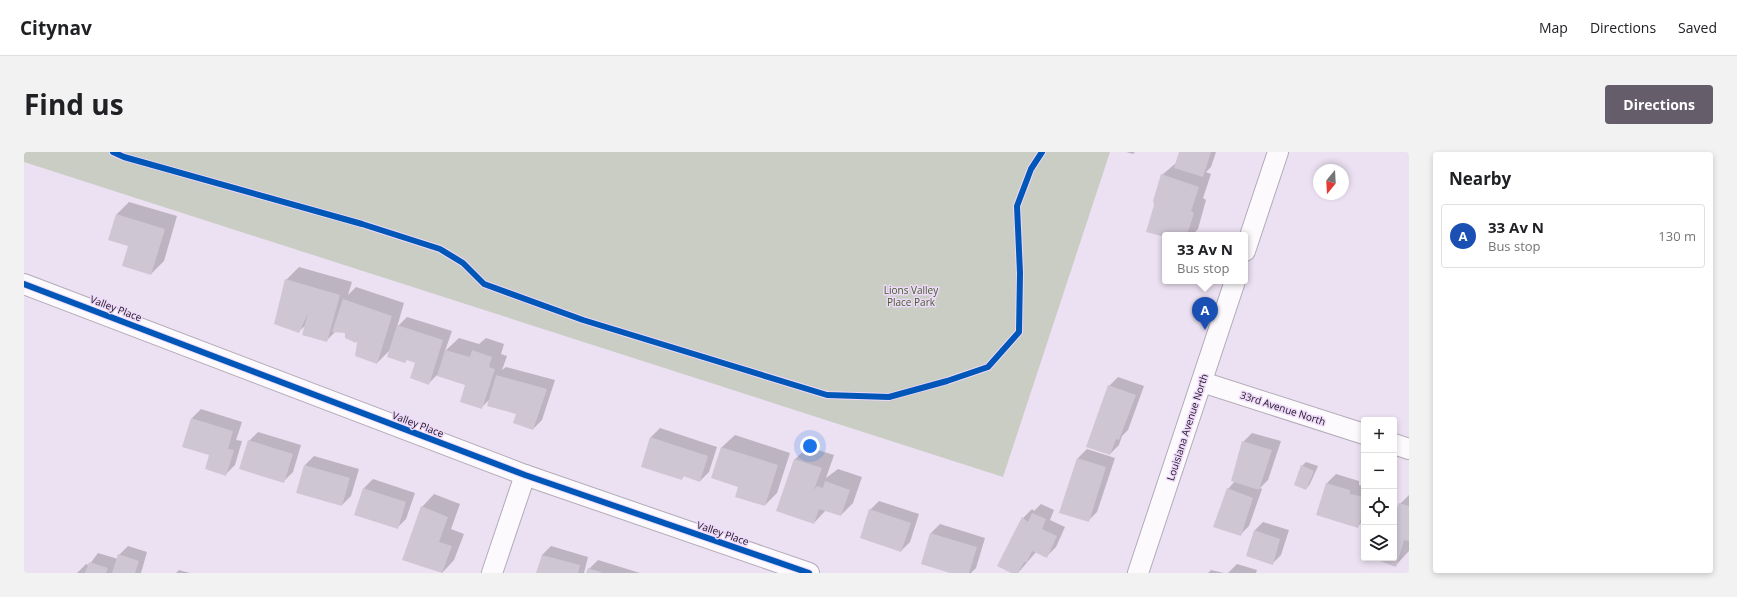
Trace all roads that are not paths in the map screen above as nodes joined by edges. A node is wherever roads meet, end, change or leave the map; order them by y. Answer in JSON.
{"nodes":[{"id":1,"x":1278,"y":152,"type":"edge"},
{"id":2,"x":1248,"y":242,"type":"edge"},
{"id":3,"x":24,"y":284,"type":"edge"},
{"id":4,"x":1234,"y":284,"type":"edge"},
{"id":5,"x":1202,"y":382,"type":"junction"},
{"id":6,"x":1361,"y":433,"type":"edge"},
{"id":7,"x":1397,"y":445,"type":"edge"},
{"id":8,"x":1409,"y":449,"type":"edge"},
{"id":9,"x":524,"y":475,"type":"junction"},
{"id":10,"x":492,"y":573,"type":"edge"},
{"id":11,"x":809,"y":573,"type":"edge"},
{"id":12,"x":1138,"y":573,"type":"edge"}],
"edges":[{"from":1,"to":2,"type":"street"},
{"from":3,"to":9,"type":"street","name":"Valley Place"},
{"from":4,"to":5,"type":"street","name":"Louisiana Avenue North"},
{"from":5,"to":6,"type":"street","name":"33rd Avenue North"},
{"from":5,"to":12,"type":"street","name":"Louisiana Avenue North"},
{"from":7,"to":8,"type":"street"},
{"from":9,"to":10,"type":"street"},
{"from":9,"to":11,"type":"street","name":"Valley Place"}]}
